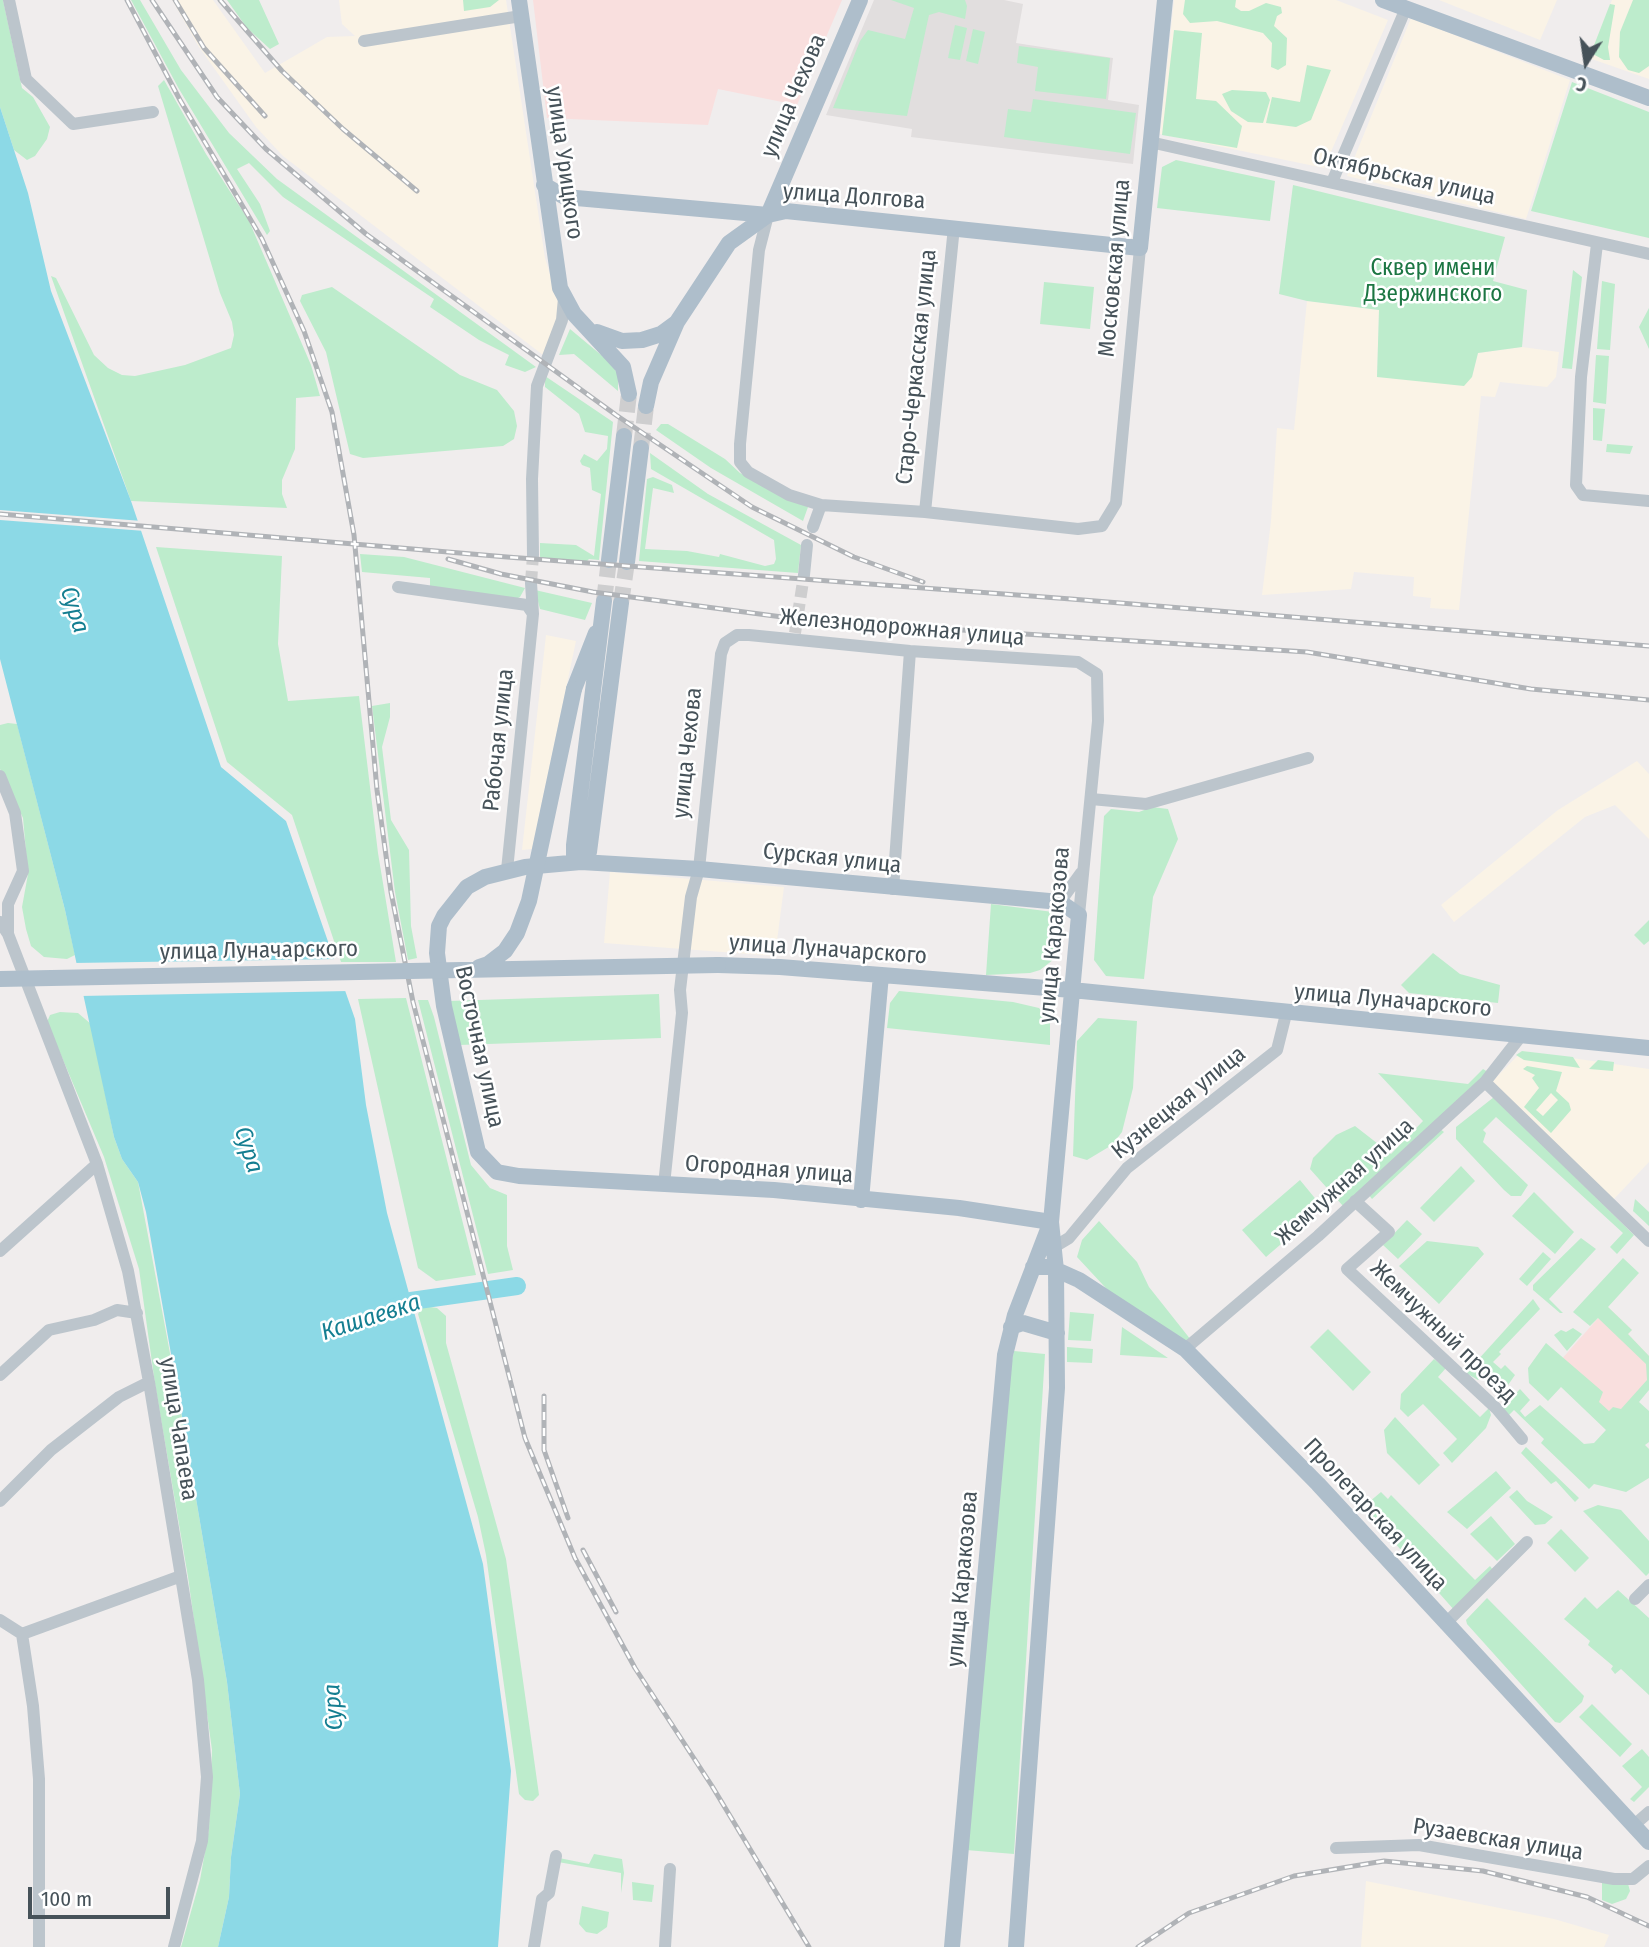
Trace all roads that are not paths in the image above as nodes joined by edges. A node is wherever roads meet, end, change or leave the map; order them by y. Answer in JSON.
{"nodes":[{"id":1,"x":9,"y":0,"type":"edge"},
{"id":2,"x":860,"y":0,"type":"edge"},
{"id":3,"x":1165,"y":0,"type":"edge"},
{"id":4,"x":1384,"y":0,"type":"edge"},
{"id":5,"x":1408,"y":4,"type":"edge"},
{"id":6,"x":520,"y":8,"type":"edge"},
{"id":7,"x":363,"y":41,"type":"dead end"},
{"id":8,"x":1649,"y":98,"type":"edge"},
{"id":9,"x":153,"y":112,"type":"dead end"},
{"id":10,"x":1150,"y":142,"type":"junction"},
{"id":11,"x":1332,"y":182,"type":"junction"},
{"id":12,"x":544,"y":185,"type":"junction"},
{"id":13,"x":565,"y":197,"type":"junction"},
{"id":14,"x":712,"y":210,"type":"junction"},
{"id":15,"x":548,"y":215,"type":"junction"},
{"id":16,"x":768,"y":215,"type":"junction"},
{"id":17,"x":954,"y":227,"type":"junction"},
{"id":18,"x":733,"y":240,"type":"junction"},
{"id":19,"x":1597,"y":244,"type":"junction"},
{"id":20,"x":1140,"y":248,"type":"junction"},
{"id":21,"x":760,"y":250,"type":"junction"},
{"id":22,"x":1649,"y":254,"type":"edge"},
{"id":23,"x":564,"y":298,"type":"junction"},
{"id":24,"x":677,"y":322,"type":"junction"},
{"id":25,"x":586,"y":325,"type":"junction"},
{"id":26,"x":629,"y":394,"type":"tunnel mouth"},
{"id":27,"x":646,"y":406,"type":"tunnel mouth"},
{"id":28,"x":624,"y":436,"type":"tunnel mouth"},
{"id":29,"x":641,"y":448,"type":"tunnel mouth"},
{"id":30,"x":1649,"y":500,"type":"edge"},
{"id":31,"x":821,"y":505,"type":"junction"},
{"id":32,"x":925,"y":512,"type":"junction"},
{"id":33,"x":813,"y":527,"type":"dead end"},
{"id":34,"x":807,"y":545,"type":"dead end"},
{"id":35,"x":533,"y":555,"type":"tunnel mouth"},
{"id":36,"x":609,"y":559,"type":"tunnel mouth"},
{"id":37,"x":626,"y":562,"type":"tunnel mouth"},
{"id":38,"x":804,"y":575,"type":"tunnel mouth"},
{"id":39,"x":531,"y":583,"type":"tunnel mouth"},
{"id":40,"x":398,"y":587,"type":"dead end"},
{"id":41,"x":604,"y":601,"type":"tunnel mouth"},
{"id":42,"x":621,"y":603,"type":"tunnel mouth"},
{"id":43,"x":533,"y":614,"type":"junction"},
{"id":44,"x":601,"y":621,"type":"junction"},
{"id":45,"x":725,"y":643,"type":"joint"},
{"id":46,"x":910,"y":651,"type":"junction"},
{"id":47,"x":1078,"y":662,"type":"joint"},
{"id":48,"x":1308,"y":758,"type":"dead end"},
{"id":49,"x":0,"y":776,"type":"edge"},
{"id":50,"x":1091,"y":799,"type":"junction"},
{"id":51,"x":592,"y":832,"type":"junction"},
{"id":52,"x":574,"y":845,"type":"junction"},
{"id":53,"x":581,"y":862,"type":"junction"},
{"id":54,"x":614,"y":862,"type":"junction"},
{"id":55,"x":559,"y":864,"type":"junction"},
{"id":56,"x":699,"y":869,"type":"junction"},
{"id":57,"x":1082,"y":869,"type":"junction"},
{"id":58,"x":508,"y":870,"type":"junction"},
{"id":59,"x":893,"y":888,"type":"junction"},
{"id":60,"x":1060,"y":902,"type":"junction"},
{"id":61,"x":1079,"y":915,"type":"junction"},
{"id":62,"x":0,"y":922,"type":"edge"},
{"id":63,"x":8,"y":934,"type":"junction"},
{"id":64,"x":467,"y":970,"type":"junction"},
{"id":65,"x":881,"y":975,"type":"junction"},
{"id":66,"x":0,"y":979,"type":"edge"},
{"id":67,"x":1072,"y":990,"type":"junction"},
{"id":68,"x":1286,"y":1014,"type":"junction"},
{"id":69,"x":1521,"y":1036,"type":"junction"},
{"id":70,"x":1649,"y":1048,"type":"edge"},
{"id":71,"x":1485,"y":1082,"type":"junction"},
{"id":72,"x":487,"y":1163,"type":"joint"},
{"id":73,"x":97,"y":1164,"type":"junction"},
{"id":74,"x":664,"y":1185,"type":"junction"},
{"id":75,"x":861,"y":1200,"type":"junction"},
{"id":76,"x":1355,"y":1201,"type":"junction"},
{"id":77,"x":1051,"y":1222,"type":"junction"},
{"id":78,"x":1649,"y":1241,"type":"edge"},
{"id":79,"x":1054,"y":1247,"type":"junction"},
{"id":80,"x":0,"y":1251,"type":"edge"},
{"id":81,"x":1033,"y":1267,"type":"junction"},
{"id":82,"x":1056,"y":1270,"type":"junction"},
{"id":83,"x":137,"y":1313,"type":"junction"},
{"id":84,"x":1011,"y":1327,"type":"junction"},
{"id":85,"x":1057,"y":1333,"type":"junction"},
{"id":86,"x":1185,"y":1349,"type":"junction"},
{"id":87,"x":0,"y":1375,"type":"edge"},
{"id":88,"x":149,"y":1382,"type":"junction"},
{"id":89,"x":1522,"y":1439,"type":"dead end"},
{"id":90,"x":0,"y":1501,"type":"edge"},
{"id":91,"x":1527,"y":1542,"type":"dead end"},
{"id":92,"x":181,"y":1576,"type":"junction"},
{"id":93,"x":1649,"y":1585,"type":"edge"},
{"id":94,"x":1635,"y":1599,"type":"dead end"},
{"id":95,"x":0,"y":1620,"type":"edge"},
{"id":96,"x":1445,"y":1624,"type":"junction"},
{"id":97,"x":22,"y":1634,"type":"junction"},
{"id":98,"x":1649,"y":1812,"type":"edge"},
{"id":99,"x":1633,"y":1826,"type":"junction"},
{"id":100,"x":1649,"y":1842,"type":"edge"},
{"id":101,"x":1336,"y":1848,"type":"dead end"},
{"id":102,"x":556,"y":1856,"type":"dead end"},
{"id":103,"x":1649,"y":1866,"type":"edge"},
{"id":104,"x":670,"y":1869,"type":"dead end"},
{"id":105,"x":39,"y":1947,"type":"edge"},
{"id":106,"x":174,"y":1947,"type":"edge"},
{"id":107,"x":534,"y":1947,"type":"edge"},
{"id":108,"x":665,"y":1947,"type":"edge"},
{"id":109,"x":952,"y":1947,"type":"edge"},
{"id":110,"x":1016,"y":1947,"type":"edge"}],
"edges":[{"from":1,"to":9,"type":"street"},
{"from":2,"to":16,"type":"main road","name":"улица Чехова"},
{"from":3,"to":10,"type":"main road","name":"Московская улица"},
{"from":4,"to":5,"type":"main road"},
{"from":5,"to":8,"type":"main road"},
{"from":5,"to":11,"type":"street"},
{"from":6,"to":7,"type":"street"},
{"from":6,"to":12,"type":"main road","name":"улица Урицкого"},
{"from":10,"to":11,"type":"street","name":"Октябрьская улица"},
{"from":10,"to":20,"type":"main road","name":"Московская улица"},
{"from":11,"to":19,"type":"street","name":"Октябрьская улица"},
{"from":12,"to":13,"type":"main road","name":"улица Долгова"},
{"from":12,"to":15,"type":"main road","name":"улица Урицкого"},
{"from":13,"to":14,"type":"main road","name":"улица Долгова"},
{"from":13,"to":15,"type":"main road"},
{"from":14,"to":16,"type":"main road","name":"улица Долгова"},
{"from":14,"to":18,"type":"main road"},
{"from":15,"to":23,"type":"main road","name":"улица Урицкого"},
{"from":16,"to":17,"type":"main road","name":"улица Долгова"},
{"from":16,"to":18,"type":"main road"},
{"from":16,"to":21,"type":"street","name":"улица Чехова"},
{"from":17,"to":20,"type":"main road","name":"улица Долгова"},
{"from":17,"to":32,"type":"street","name":"Старо-Черкасская улица"},
{"from":18,"to":21,"type":"street"},
{"from":18,"to":24,"type":"main road"},
{"from":19,"to":22,"type":"street","name":"Октябрьская улица"},
{"from":19,"to":30,"type":"street"},
{"from":20,"to":32,"type":"street","name":"Московская улица"},
{"from":21,"to":31,"type":"street","name":"улица Чехова"},
{"from":23,"to":25,"type":"main road","name":"улица Урицкого"},
{"from":23,"to":35,"type":"street"},
{"from":24,"to":25,"type":"main road"},
{"from":24,"to":27,"type":"main road"},
{"from":25,"to":26,"type":"main road"},
{"from":28,"to":36,"type":"main road"},
{"from":29,"to":37,"type":"main road"},
{"from":31,"to":32,"type":"street"},
{"from":31,"to":33,"type":"street"},
{"from":34,"to":38,"type":"street"},
{"from":39,"to":43,"type":"street","name":"Рабочая улица"},
{"from":40,"to":43,"type":"street"},
{"from":41,"to":44,"type":"main road"},
{"from":42,"to":51,"type":"main road"},
{"from":43,"to":58,"type":"street","name":"Рабочая улица"},
{"from":44,"to":52,"type":"main road"},
{"from":44,"to":64,"type":"main road","bridge":true},
{"from":45,"to":46,"type":"street","name":"Железнодорожная улица"},
{"from":45,"to":56,"type":"street","name":"улица Чехова"},
{"from":46,"to":47,"type":"street","name":"Железнодорожная улица"},
{"from":46,"to":59,"type":"street"},
{"from":47,"to":50,"type":"street","name":"улица Каракозова"},
{"from":48,"to":50,"type":"street"},
{"from":49,"to":63,"type":"street"},
{"from":50,"to":57,"type":"street","name":"улица Каракозова"},
{"from":51,"to":53,"type":"main road"},
{"from":51,"to":54,"type":"main road"},
{"from":52,"to":53,"type":"main road"},
{"from":52,"to":55,"type":"main road"},
{"from":53,"to":54,"type":"main road","name":"Восточная улица"},
{"from":53,"to":55,"type":"main road","name":"Восточная улица"},
{"from":54,"to":56,"type":"main road","name":"Сурская улица"},
{"from":55,"to":58,"type":"main road","name":"Восточная улица"},
{"from":56,"to":59,"type":"main road","name":"Сурская улица"},
{"from":56,"to":74,"type":"street","name":"улица Чехова"},
{"from":57,"to":60,"type":"street"},
{"from":57,"to":61,"type":"street","name":"улица Каракозова"},
{"from":58,"to":72,"type":"main road","name":"Восточная улица"},
{"from":59,"to":60,"type":"main road","name":"Сурская улица"},
{"from":60,"to":61,"type":"main road","name":"Сурская улица"},
{"from":61,"to":67,"type":"main road","name":"улица Каракозова"},
{"from":62,"to":63,"type":"street"},
{"from":63,"to":73,"type":"street","name":"улица Чапаева"},
{"from":64,"to":65,"type":"main road","name":"улица Луначарского","bridge":true},
{"from":64,"to":66,"type":"main road","name":"улица Луначарского","bridge":true},
{"from":65,"to":67,"type":"main road","name":"улица Луначарского"},
{"from":65,"to":75,"type":"main road"},
{"from":67,"to":68,"type":"main road","name":"улица Луначарского"},
{"from":67,"to":77,"type":"main road","name":"улица Каракозова"},
{"from":68,"to":69,"type":"main road","name":"улица Луначарского"},
{"from":68,"to":79,"type":"street","name":"Кузнецкая улица"},
{"from":69,"to":70,"type":"main road","name":"улица Луначарского"},
{"from":69,"to":71,"type":"street","name":"Жемчужная улица"},
{"from":71,"to":76,"type":"street","name":"Жемчужная улица"},
{"from":71,"to":78,"type":"street"},
{"from":72,"to":74,"type":"main road","name":"Огородная улица"},
{"from":73,"to":80,"type":"street"},
{"from":73,"to":83,"type":"street","name":"улица Чапаева"},
{"from":74,"to":75,"type":"main road","name":"Огородная улица"},
{"from":75,"to":77,"type":"main road","name":"Огородная улица"},
{"from":76,"to":86,"type":"street","name":"Жемчужная улица"},
{"from":76,"to":89,"type":"street","name":"Жемчужный проезд"},
{"from":77,"to":79,"type":"main road","name":"улица Каракозова"},
{"from":77,"to":81,"type":"main road","name":"улица Каракозова"},
{"from":79,"to":82,"type":"main road","name":"улица Каракозова"},
{"from":81,"to":82,"type":"main road","name":"Пролетарская улица"},
{"from":81,"to":84,"type":"main road","name":"улица Каракозова"},
{"from":82,"to":85,"type":"main road","name":"улица Каракозова"},
{"from":82,"to":86,"type":"main road","name":"Пролетарская улица"},
{"from":83,"to":87,"type":"street"},
{"from":83,"to":88,"type":"street","name":"улица Чапаева"},
{"from":84,"to":85,"type":"main road"},
{"from":84,"to":109,"type":"main road","name":"улица Каракозова"},
{"from":85,"to":110,"type":"main road","name":"улица Каракозова"},
{"from":86,"to":96,"type":"main road","name":"Пролетарская улица"},
{"from":88,"to":90,"type":"street"},
{"from":88,"to":92,"type":"street","name":"улица Чапаева"},
{"from":91,"to":96,"type":"street"},
{"from":92,"to":97,"type":"street"},
{"from":92,"to":106,"type":"street","name":"улица Чапаева"},
{"from":93,"to":94,"type":"street"},
{"from":95,"to":97,"type":"street"},
{"from":96,"to":99,"type":"main road","name":"Пролетарская улица"},
{"from":97,"to":105,"type":"street"},
{"from":98,"to":99,"type":"street"},
{"from":99,"to":100,"type":"main road","name":"Пролетарская улица"},
{"from":101,"to":103,"type":"street","name":"Рузаевская улица"},
{"from":102,"to":107,"type":"street"},
{"from":104,"to":108,"type":"street"}]}
